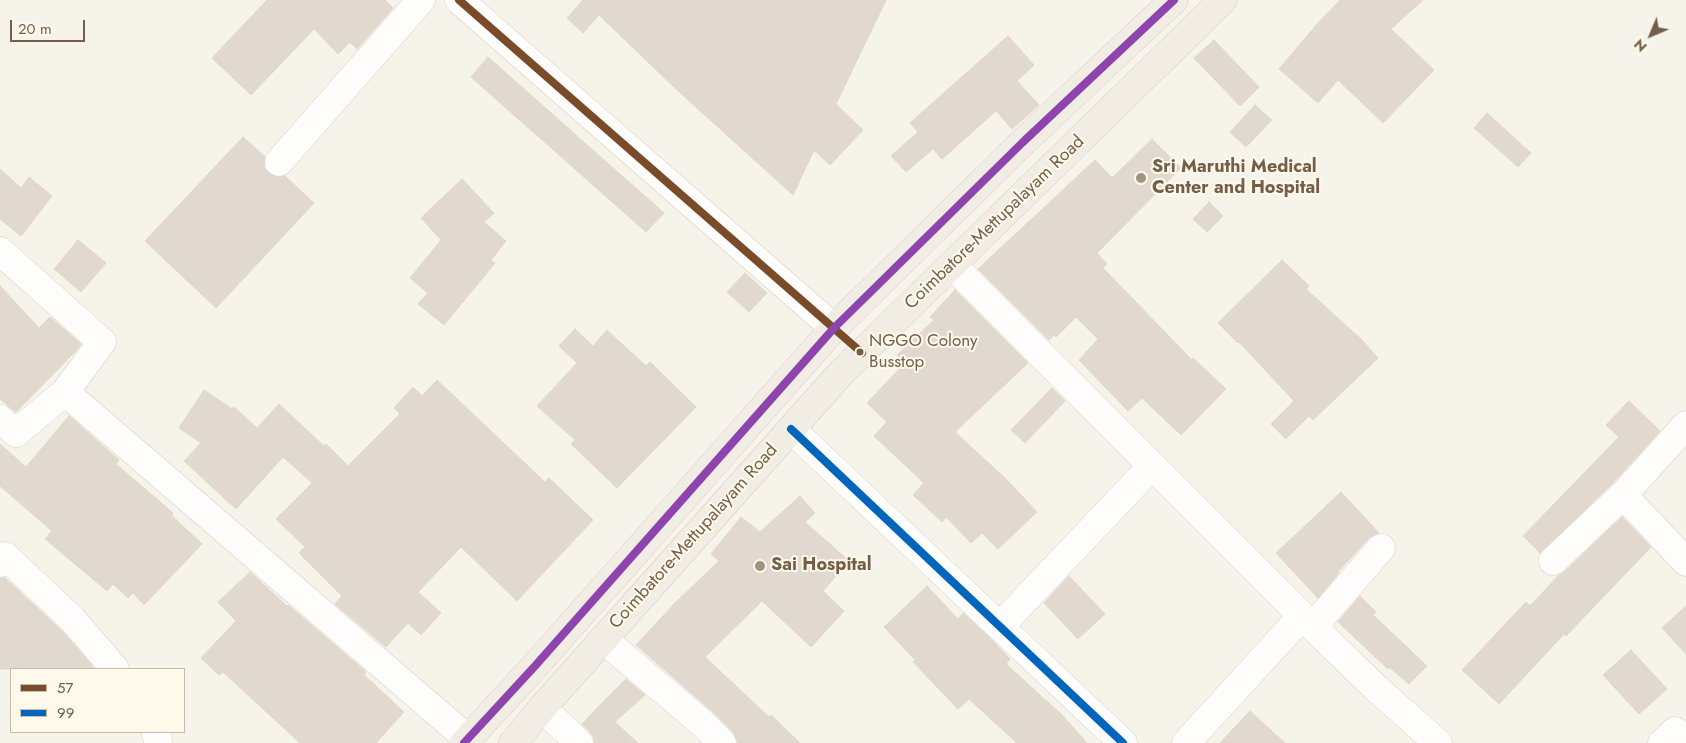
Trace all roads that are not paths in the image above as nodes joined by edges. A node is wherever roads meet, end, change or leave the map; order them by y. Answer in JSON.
{"nodes":[{"id":1,"x":421,"y":0,"type":"edge"},
{"id":2,"x":459,"y":0,"type":"edge"},
{"id":3,"x":1174,"y":0,"type":"edge"},
{"id":4,"x":1223,"y":0,"type":"edge"},
{"id":5,"x":279,"y":162,"type":"dead end"},
{"id":6,"x":0,"y":251,"type":"edge"},
{"id":7,"x":952,"y":265,"type":"junction"},
{"id":8,"x":834,"y":328,"type":"junction"},
{"id":9,"x":862,"y":352,"type":"junction"},
{"id":10,"x":65,"y":392,"type":"junction"},
{"id":11,"x":0,"y":419,"type":"edge"},
{"id":12,"x":1686,"y":426,"type":"edge"},
{"id":13,"x":791,"y":429,"type":"junction"},
{"id":14,"x":1152,"y":466,"type":"junction"},
{"id":15,"x":1623,"y":495,"type":"junction"},
{"id":16,"x":1381,"y":548,"type":"dead end"},
{"id":17,"x":1553,"y":561,"type":"dead end"},
{"id":18,"x":1686,"y":562,"type":"edge"},
{"id":19,"x":0,"y":563,"type":"edge"},
{"id":20,"x":1307,"y":622,"type":"junction"},
{"id":21,"x":1000,"y":626,"type":"junction"},
{"id":22,"x":603,"y":639,"type":"junction"},
{"id":23,"x":114,"y":668,"type":"edge"},
{"id":24,"x":542,"y":708,"type":"junction"},
{"id":25,"x":466,"y":741,"type":"edge"},
{"id":26,"x":513,"y":743,"type":"edge"},
{"id":27,"x":579,"y":743,"type":"edge"},
{"id":28,"x":722,"y":743,"type":"edge"},
{"id":29,"x":1123,"y":743,"type":"edge"},
{"id":30,"x":1186,"y":743,"type":"edge"},
{"id":31,"x":1438,"y":743,"type":"edge"}],
"edges":[{"from":1,"to":5,"type":"street"},
{"from":2,"to":8,"type":"street"},
{"from":3,"to":8,"type":"highway"},
{"from":4,"to":7,"type":"highway","name":"Coimbatore-Mettupalayam Road"},
{"from":6,"to":10,"type":"street"},
{"from":7,"to":9,"type":"highway","name":"Coimbatore-Mettupalayam Road"},
{"from":7,"to":14,"type":"street"},
{"from":8,"to":9,"type":"highway"},
{"from":8,"to":25,"type":"highway"},
{"from":9,"to":13,"type":"highway","name":"Coimbatore-Mettupalayam Road"},
{"from":10,"to":11,"type":"street"},
{"from":10,"to":25,"type":"street"},
{"from":12,"to":15,"type":"street"},
{"from":13,"to":21,"type":"street"},
{"from":13,"to":22,"type":"highway","name":"Coimbatore-Mettupalayam Road"},
{"from":14,"to":20,"type":"street"},
{"from":14,"to":21,"type":"street"},
{"from":15,"to":17,"type":"street"},
{"from":15,"to":18,"type":"street"},
{"from":16,"to":20,"type":"street"},
{"from":19,"to":23,"type":"street"},
{"from":20,"to":30,"type":"street"},
{"from":20,"to":31,"type":"street"},
{"from":21,"to":29,"type":"street"},
{"from":22,"to":24,"type":"highway","name":"Coimbatore-Mettupalayam Road"},
{"from":22,"to":28,"type":"street"},
{"from":24,"to":26,"type":"highway","name":"Coimbatore-Mettupalayam Road"},
{"from":24,"to":27,"type":"street"}]}
